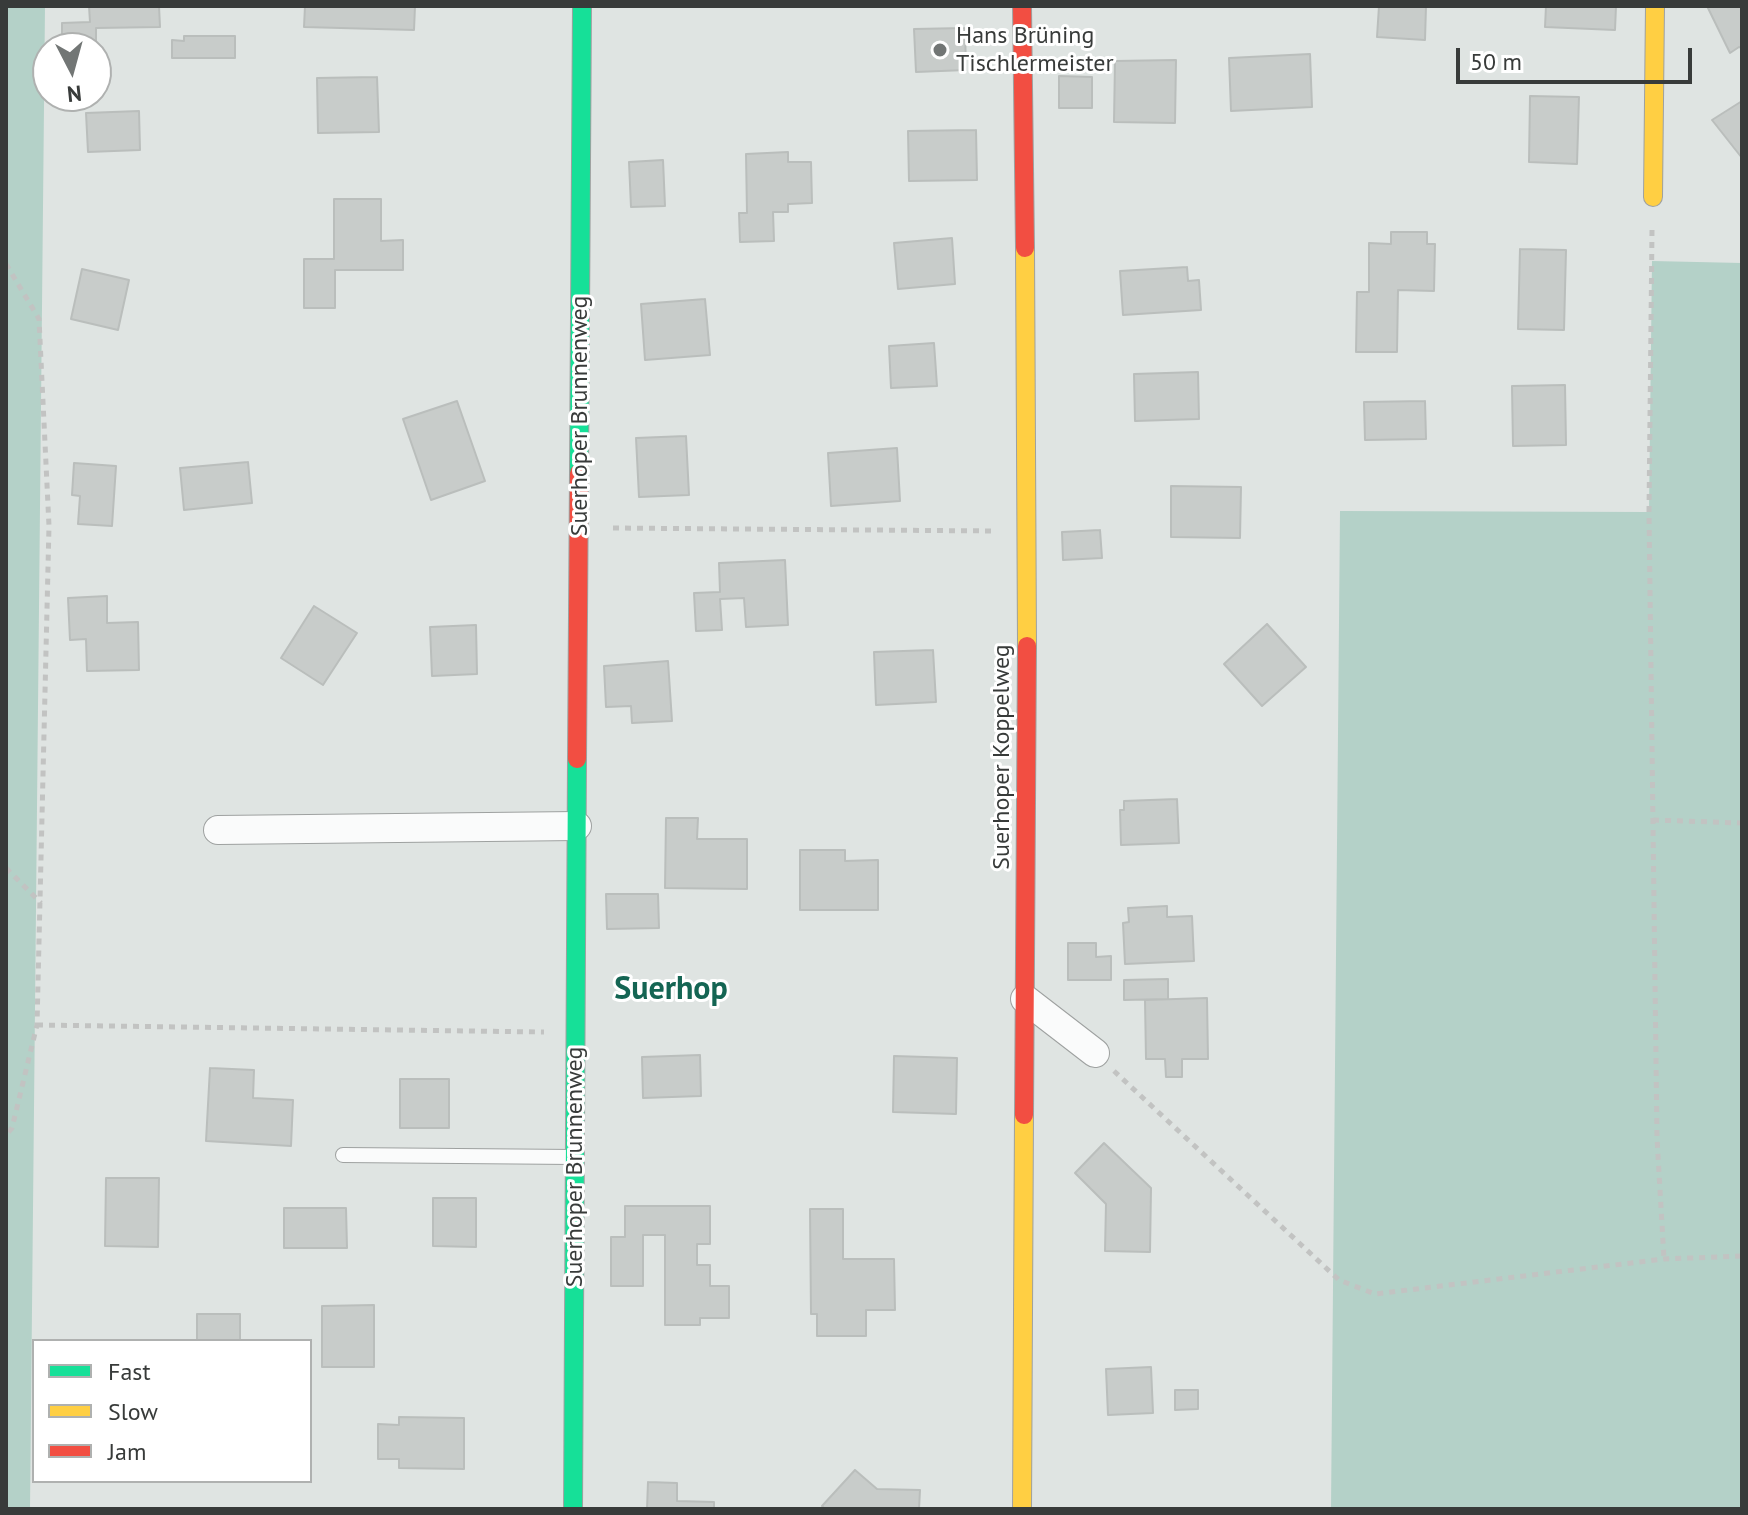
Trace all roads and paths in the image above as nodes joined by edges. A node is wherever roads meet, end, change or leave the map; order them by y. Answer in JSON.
{"nodes":[{"id":1,"x":582,"y":6,"type":"edge"},
{"id":2,"x":1022,"y":6,"type":"edge"},
{"id":3,"x":1655,"y":6,"type":"edge"},
{"id":4,"x":1653,"y":197,"type":"joint"},
{"id":5,"x":6,"y":264,"type":"edge"},
{"id":6,"x":579,"y":528,"type":"junction"},
{"id":7,"x":1028,"y":531,"type":"junction"},
{"id":8,"x":1653,"y":820,"type":"junction"},
{"id":9,"x":1742,"y":823,"type":"edge"},
{"id":10,"x":577,"y":826,"type":"junction"},
{"id":11,"x":218,"y":830,"type":"dead end"},
{"id":12,"x":6,"y":868,"type":"edge"},
{"id":13,"x":41,"y":903,"type":"junction"},
{"id":14,"x":1025,"y":999,"type":"junction"},
{"id":15,"x":37,"y":1025,"type":"junction"},
{"id":16,"x":576,"y":1033,"type":"junction"},
{"id":17,"x":1095,"y":1053,"type":"joint"},
{"id":18,"x":6,"y":1135,"type":"edge"},
{"id":19,"x":343,"y":1155,"type":"dead end"},
{"id":20,"x":575,"y":1157,"type":"junction"},
{"id":21,"x":1742,"y":1256,"type":"edge"},
{"id":22,"x":1664,"y":1259,"type":"junction"},
{"id":23,"x":573,"y":1509,"type":"edge"},
{"id":24,"x":1022,"y":1509,"type":"edge"}],
"edges":[{"from":1,"to":6,"type":"street","name":"Suerhoper Brunnenweg"},
{"from":2,"to":7,"type":"street","name":"Suerhoper Koppelweg"},
{"from":3,"to":4,"type":"street"},
{"from":4,"to":8,"type":"path"},
{"from":5,"to":13,"type":"path"},
{"from":6,"to":7,"type":"path"},
{"from":6,"to":10,"type":"street","name":"Suerhoper Brunnenweg"},
{"from":7,"to":14,"type":"street","name":"Suerhoper Koppelweg"},
{"from":8,"to":9,"type":"path"},
{"from":8,"to":22,"type":"path"},
{"from":10,"to":11,"type":"street"},
{"from":10,"to":16,"type":"street","name":"Suerhoper Brunnenweg"},
{"from":12,"to":13,"type":"path"},
{"from":13,"to":15,"type":"path"},
{"from":14,"to":17,"type":"street"},
{"from":14,"to":24,"type":"street","name":"Suerhoper Koppelweg"},
{"from":15,"to":16,"type":"path"},
{"from":15,"to":18,"type":"path"},
{"from":16,"to":20,"type":"street","name":"Suerhoper Brunnenweg"},
{"from":17,"to":22,"type":"path"},
{"from":19,"to":20,"type":"lane"},
{"from":20,"to":23,"type":"street","name":"Suerhoper Brunnenweg"},
{"from":21,"to":22,"type":"path"}]}
